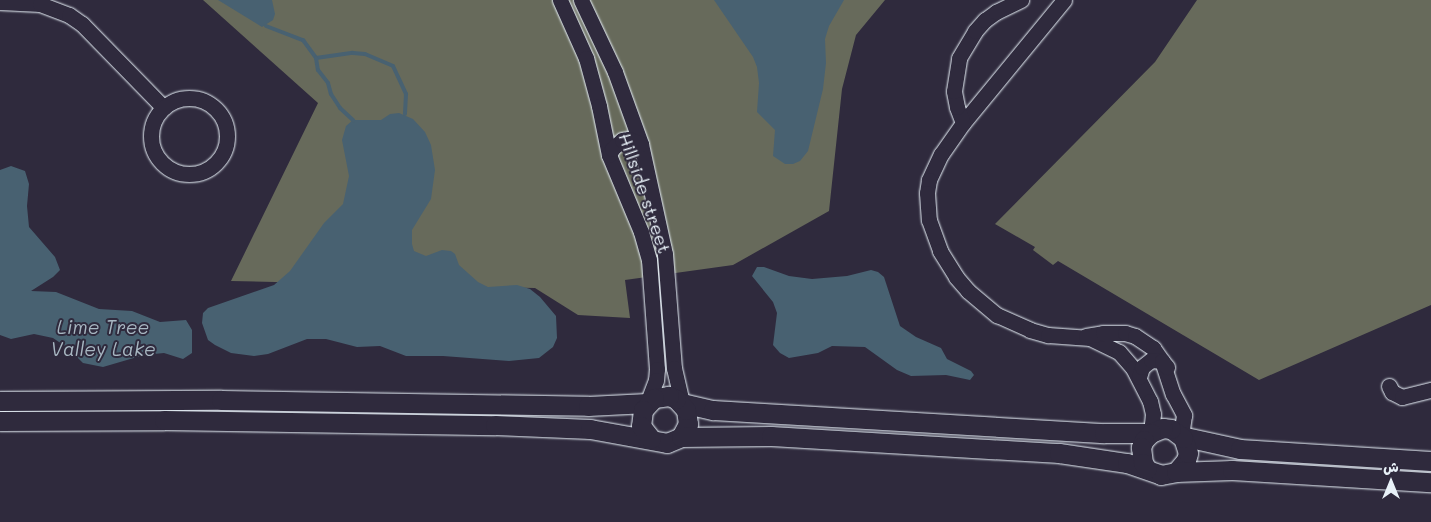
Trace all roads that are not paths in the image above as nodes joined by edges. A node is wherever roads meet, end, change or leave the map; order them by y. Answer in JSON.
{"nodes":[{"id":1,"x":560,"y":0,"type":"edge"},
{"id":2,"x":581,"y":0,"type":"edge"},
{"id":3,"x":1021,"y":0,"type":"edge"},
{"id":4,"x":1064,"y":0,"type":"edge"},
{"id":5,"x":0,"y":2,"type":"edge"},
{"id":6,"x":164,"y":108,"type":"junction"},
{"id":7,"x":963,"y":122,"type":"junction"},
{"id":8,"x":641,"y":144,"type":"junction"},
{"id":9,"x":610,"y":155,"type":"junction"},
{"id":10,"x":1080,"y":337,"type":"junction"},
{"id":11,"x":1162,"y":361,"type":"junction"},
{"id":12,"x":1139,"y":377,"type":"junction"},
{"id":13,"x":1389,"y":386,"type":"dead end"},
{"id":14,"x":1431,"y":390,"type":"edge"},
{"id":15,"x":0,"y":401,"type":"edge"},
{"id":16,"x":647,"y":403,"type":"junction"},
{"id":17,"x":682,"y":403,"type":"junction"},
{"id":18,"x":0,"y":421,"type":"edge"},
{"id":19,"x":1151,"y":433,"type":"junction"},
{"id":20,"x":1181,"y":436,"type":"junction"},
{"id":21,"x":681,"y":437,"type":"junction"},
{"id":22,"x":651,"y":439,"type":"junction"},
{"id":23,"x":1431,"y":461,"type":"edge"},
{"id":24,"x":1148,"y":469,"type":"junction"},
{"id":25,"x":1176,"y":472,"type":"junction"},
{"id":26,"x":1431,"y":482,"type":"edge"}],
"edges":[{"from":1,"to":9,"type":"street","name":"Hillside street"},
{"from":2,"to":8,"type":"street","name":"Hillside street"},
{"from":3,"to":7,"type":"street"},
{"from":4,"to":7,"type":"street"},
{"from":5,"to":6,"type":"street"},
{"from":6,"to":6,"type":"street"},
{"from":7,"to":10,"type":"street"},
{"from":8,"to":9,"type":"street"},
{"from":8,"to":17,"type":"street","name":"Hillside street"},
{"from":9,"to":16,"type":"street","name":"Hillside street"},
{"from":10,"to":11,"type":"street"},
{"from":10,"to":12,"type":"street"},
{"from":11,"to":12,"type":"street"},
{"from":11,"to":20,"type":"street"},
{"from":12,"to":19,"type":"street"},
{"from":13,"to":14,"type":"street"},
{"from":15,"to":16,"type":"street"},
{"from":16,"to":17,"type":"street"},
{"from":16,"to":22,"type":"street"},
{"from":17,"to":19,"type":"street"},
{"from":17,"to":21,"type":"street"},
{"from":18,"to":22,"type":"street"},
{"from":19,"to":20,"type":"street"},
{"from":19,"to":24,"type":"street"},
{"from":20,"to":23,"type":"street"},
{"from":20,"to":25,"type":"street"},
{"from":21,"to":22,"type":"street"},
{"from":21,"to":24,"type":"street"},
{"from":24,"to":25,"type":"street"},
{"from":25,"to":26,"type":"street"}]}
